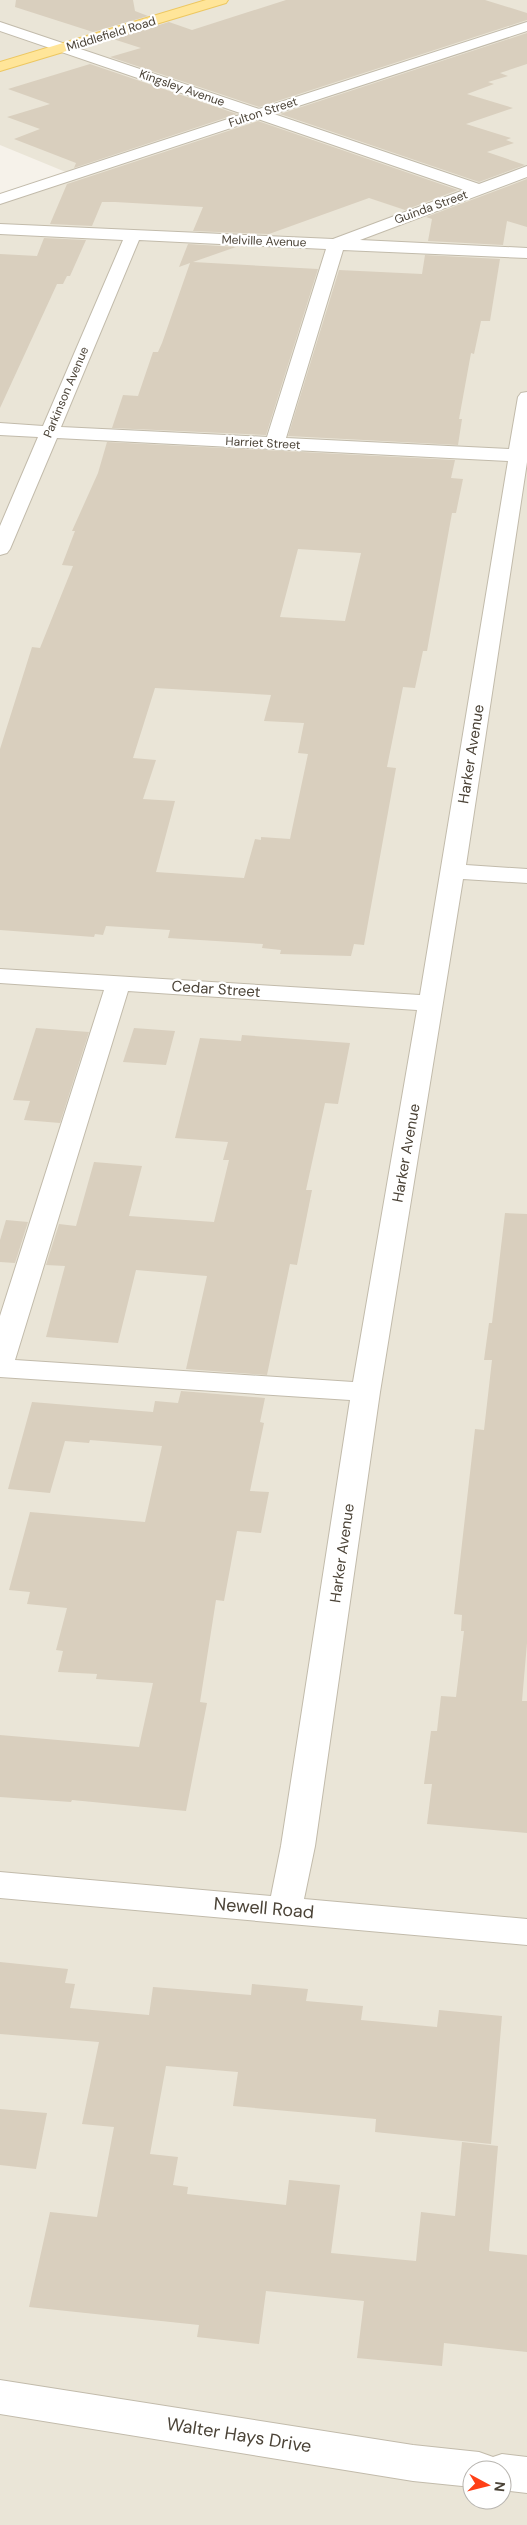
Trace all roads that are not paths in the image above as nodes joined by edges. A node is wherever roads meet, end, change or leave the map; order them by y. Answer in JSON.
{"nodes":[{"id":1,"x":221,"y":0,"type":"edge"},
{"id":2,"x":0,"y":26,"type":"edge"},
{"id":3,"x":527,"y":26,"type":"edge"},
{"id":4,"x":65,"y":47,"type":"junction"},
{"id":5,"x":0,"y":67,"type":"edge"},
{"id":6,"x":258,"y":114,"type":"junction"},
{"id":7,"x":527,"y":171,"type":"edge"},
{"id":8,"x":478,"y":189,"type":"junction"},
{"id":9,"x":0,"y":199,"type":"edge"},
{"id":10,"x":0,"y":230,"type":"edge"},
{"id":11,"x":133,"y":236,"type":"junction"},
{"id":12,"x":336,"y":244,"type":"junction"},
{"id":13,"x":527,"y":253,"type":"edge"},
{"id":14,"x":527,"y":397,"type":"edge"},
{"id":15,"x":0,"y":429,"type":"edge"},
{"id":16,"x":50,"y":432,"type":"junction"},
{"id":17,"x":275,"y":443,"type":"junction"},
{"id":18,"x":522,"y":456,"type":"edge"},
{"id":19,"x":1,"y":546,"type":"edge"},
{"id":20,"x":453,"y":871,"type":"junction"},
{"id":21,"x":527,"y":876,"type":"edge"},
{"id":22,"x":0,"y":976,"type":"edge"},
{"id":23,"x":118,"y":983,"type":"junction"},
{"id":24,"x":431,"y":1003,"type":"junction"},
{"id":25,"x":0,"y":1361,"type":"edge"},
{"id":26,"x":0,"y":1368,"type":"edge"},
{"id":27,"x":366,"y":1392,"type":"junction"},
{"id":28,"x":0,"y":1885,"type":"edge"},
{"id":29,"x":285,"y":1910,"type":"junction"},
{"id":30,"x":527,"y":1932,"type":"edge"},
{"id":31,"x":0,"y":2397,"type":"edge"},
{"id":32,"x":462,"y":2468,"type":"edge"},
{"id":33,"x":512,"y":2473,"type":"edge"},
{"id":34,"x":527,"y":2475,"type":"edge"}],
"edges":[{"from":1,"to":4,"type":"main road","name":"Middlefield Road"},
{"from":2,"to":4,"type":"street","name":"Kingsley Avenue"},
{"from":3,"to":6,"type":"street","name":"Fulton Street"},
{"from":4,"to":5,"type":"main road","name":"Middlefield Road"},
{"from":4,"to":6,"type":"street","name":"Kingsley Avenue"},
{"from":6,"to":8,"type":"street","name":"Kingsley Avenue"},
{"from":6,"to":9,"type":"street","name":"Fulton Street"},
{"from":7,"to":8,"type":"street","name":"Guinda Street"},
{"from":8,"to":12,"type":"street","name":"Guinda Street"},
{"from":10,"to":11,"type":"street","name":"Melville Avenue"},
{"from":11,"to":12,"type":"street","name":"Melville Avenue"},
{"from":11,"to":16,"type":"street","name":"Parkinson Avenue"},
{"from":12,"to":13,"type":"street","name":"Melville Avenue"},
{"from":12,"to":17,"type":"street"},
{"from":14,"to":18,"type":"street","name":"Harker Avenue"},
{"from":15,"to":16,"type":"street","name":"Harriet Street"},
{"from":16,"to":17,"type":"street","name":"Harriet Street"},
{"from":16,"to":19,"type":"street","name":"Parkinson Avenue"},
{"from":17,"to":18,"type":"street","name":"Harriet Street"},
{"from":18,"to":20,"type":"street","name":"Harker Avenue"},
{"from":20,"to":21,"type":"street"},
{"from":20,"to":24,"type":"street","name":"Harker Avenue"},
{"from":22,"to":23,"type":"street","name":"Cedar Street"},
{"from":23,"to":24,"type":"street","name":"Cedar Street"},
{"from":23,"to":25,"type":"street"},
{"from":24,"to":27,"type":"street","name":"Harker Avenue"},
{"from":26,"to":27,"type":"street"},
{"from":27,"to":29,"type":"street","name":"Harker Avenue"},
{"from":28,"to":29,"type":"street","name":"Newell Road"},
{"from":29,"to":30,"type":"street","name":"Newell Road"},
{"from":31,"to":32,"type":"street","name":"Walter Hays Drive"},
{"from":33,"to":34,"type":"street"}]}
